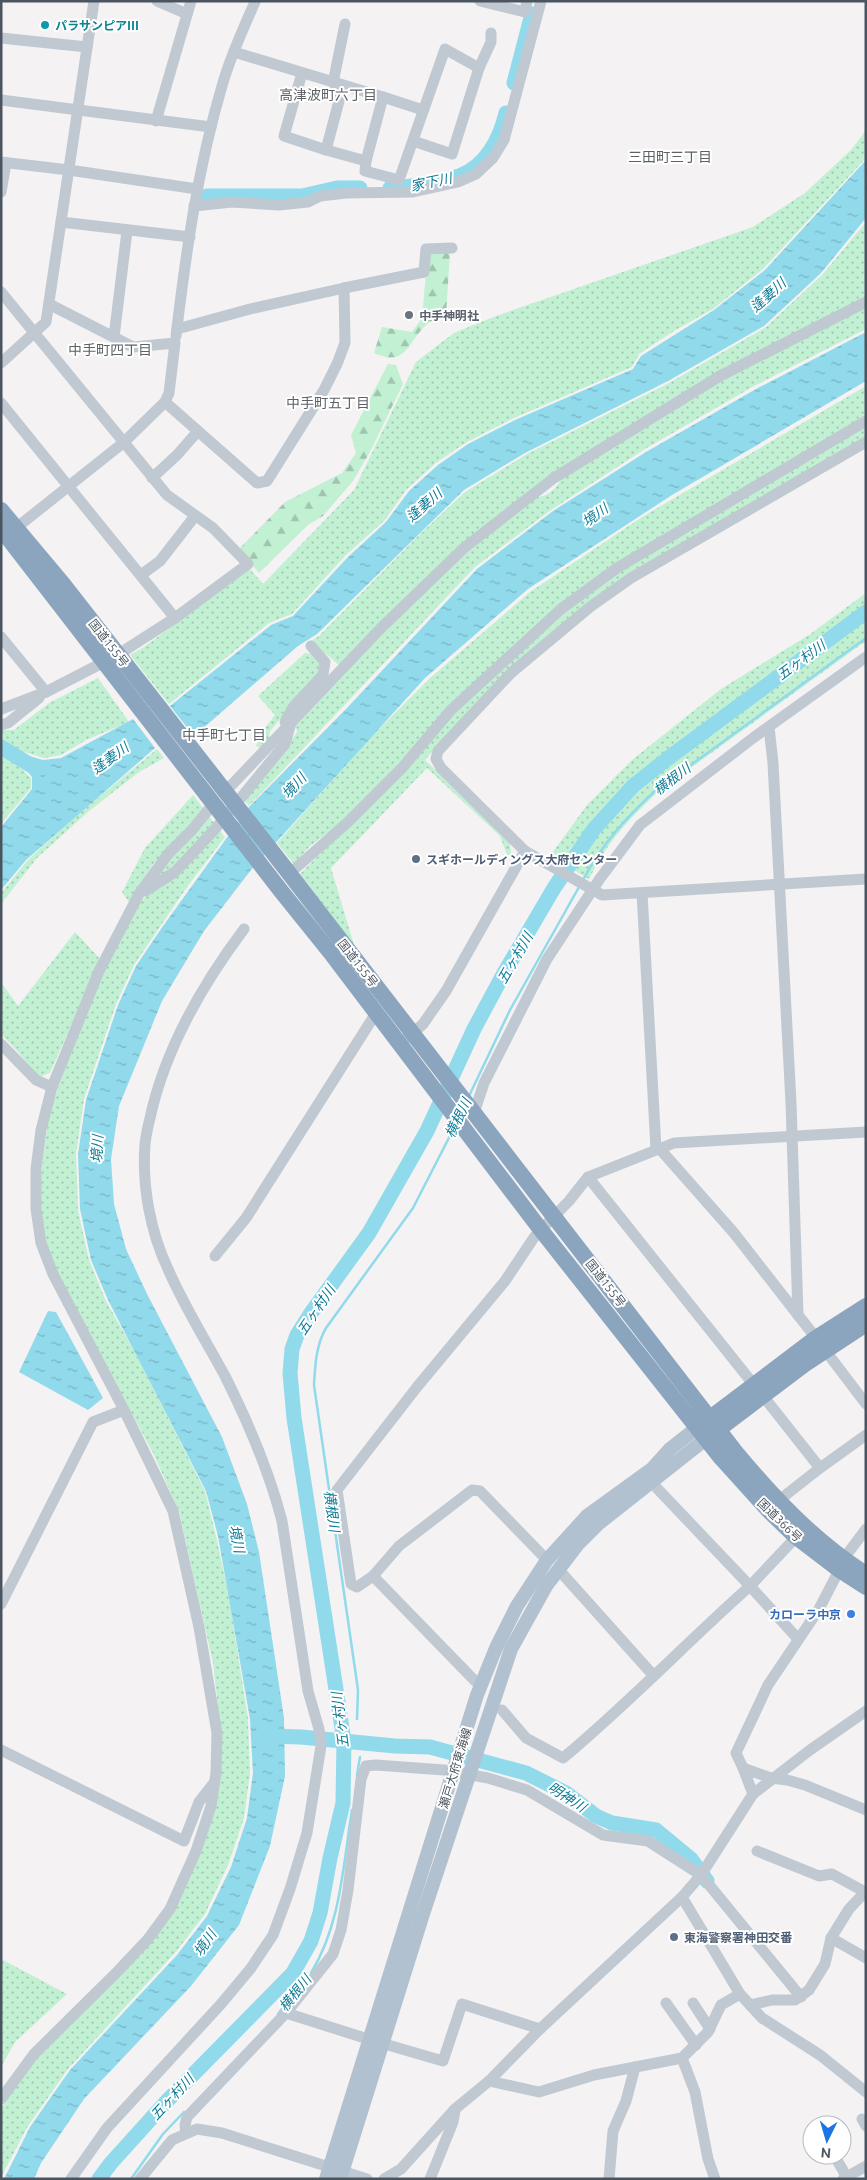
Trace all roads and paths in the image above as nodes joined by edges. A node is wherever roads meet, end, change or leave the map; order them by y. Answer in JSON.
{"nodes":[{"id":1,"x":94,"y":1,"type":"edge"},
{"id":2,"x":157,"y":1,"type":"edge"},
{"id":3,"x":191,"y":1,"type":"edge"},
{"id":4,"x":255,"y":1,"type":"edge"},
{"id":5,"x":480,"y":1,"type":"edge"},
{"id":6,"x":528,"y":1,"type":"edge"},
{"id":7,"x":541,"y":1,"type":"edge"},
{"id":8,"x":187,"y":14,"type":"junction"},
{"id":9,"x":345,"y":24,"type":"dead end"},
{"id":10,"x":491,"y":33,"type":"dead end"},
{"id":11,"x":1,"y":38,"type":"edge"},
{"id":12,"x":87,"y":48,"type":"junction"},
{"id":13,"x":234,"y":52,"type":"junction"},
{"id":14,"x":479,"y":68,"type":"junction"},
{"id":15,"x":302,"y":73,"type":"junction"},
{"id":16,"x":338,"y":84,"type":"junction"},
{"id":17,"x":383,"y":97,"type":"junction"},
{"id":18,"x":1,"y":100,"type":"edge"},
{"id":19,"x":77,"y":110,"type":"junction"},
{"id":20,"x":423,"y":110,"type":"junction"},
{"id":21,"x":156,"y":121,"type":"junction"},
{"id":22,"x":211,"y":127,"type":"junction"},
{"id":23,"x":413,"y":141,"type":"junction"},
{"id":24,"x":326,"y":150,"type":"junction"},
{"id":25,"x":366,"y":161,"type":"junction"},
{"id":26,"x":4,"y":163,"type":"edge"},
{"id":27,"x":69,"y":170,"type":"junction"},
{"id":28,"x":197,"y":189,"type":"junction"},
{"id":29,"x":1,"y":192,"type":"edge"},
{"id":30,"x":194,"y":206,"type":"junction"},
{"id":31,"x":61,"y":222,"type":"junction"},
{"id":32,"x":127,"y":231,"type":"junction"},
{"id":33,"x":190,"y":238,"type":"junction"},
{"id":34,"x":452,"y":248,"type":"dead end"},
{"id":35,"x":344,"y":288,"type":"junction"},
{"id":36,"x":1,"y":292,"type":"edge"},
{"id":37,"x":866,"y":302,"type":"edge"},
{"id":38,"x":49,"y":304,"type":"junction"},
{"id":39,"x":177,"y":329,"type":"junction"},
{"id":40,"x":35,"y":334,"type":"junction"},
{"id":41,"x":114,"y":337,"type":"junction"},
{"id":42,"x":175,"y":343,"type":"junction"},
{"id":43,"x":1,"y":363,"type":"edge"},
{"id":44,"x":165,"y":402,"type":"junction"},
{"id":45,"x":1,"y":403,"type":"edge"},
{"id":46,"x":866,"y":421,"type":"edge"},
{"id":47,"x":198,"y":431,"type":"junction"},
{"id":48,"x":124,"y":442,"type":"junction"},
{"id":49,"x":866,"y":442,"type":"edge"},
{"id":50,"x":152,"y":478,"type":"junction"},
{"id":51,"x":69,"y":486,"type":"junction"},
{"id":52,"x":1,"y":510,"type":"edge"},
{"id":53,"x":196,"y":516,"type":"junction"},
{"id":54,"x":6,"y":533,"type":"edge"},
{"id":55,"x":141,"y":575,"type":"junction"},
{"id":56,"x":175,"y":618,"type":"junction"},
{"id":57,"x":1,"y":637,"type":"edge"},
{"id":58,"x":311,"y":646,"type":"dead end"},
{"id":59,"x":866,"y":657,"type":"edge"},
{"id":60,"x":111,"y":663,"type":"junction"},
{"id":61,"x":46,"y":692,"type":"junction"},
{"id":62,"x":1,"y":709,"type":"edge"},
{"id":63,"x":291,"y":722,"type":"junction"},
{"id":64,"x":1,"y":724,"type":"edge"},
{"id":65,"x":769,"y":726,"type":"junction"},
{"id":66,"x":281,"y":732,"type":"junction"},
{"id":67,"x":220,"y":798,"type":"junction"},
{"id":68,"x":525,"y":851,"type":"junction"},
{"id":69,"x":291,"y":867,"type":"junction"},
{"id":70,"x":866,"y":879,"type":"edge"},
{"id":71,"x":779,"y":884,"type":"junction"},
{"id":72,"x":591,"y":890,"type":"junction"},
{"id":73,"x":642,"y":893,"type":"junction"},
{"id":74,"x":139,"y":894,"type":"junction"},
{"id":75,"x":244,"y":929,"type":"dead end"},
{"id":76,"x":376,"y":1012,"type":"junction"},
{"id":77,"x":407,"y":1039,"type":"junction"},
{"id":78,"x":1,"y":1044,"type":"edge"},
{"id":79,"x":52,"y":1086,"type":"junction"},
{"id":80,"x":473,"y":1111,"type":"junction"},
{"id":81,"x":866,"y":1132,"type":"edge"},
{"id":82,"x":791,"y":1136,"type":"junction"},
{"id":83,"x":658,"y":1148,"type":"junction"},
{"id":84,"x":588,"y":1177,"type":"junction"},
{"id":85,"x":554,"y":1216,"type":"junction"},
{"id":86,"x":541,"y":1230,"type":"junction"},
{"id":87,"x":215,"y":1256,"type":"dead end"},
{"id":88,"x":866,"y":1306,"type":"edge"},
{"id":89,"x":798,"y":1315,"type":"junction"},
{"id":90,"x":866,"y":1324,"type":"edge"},
{"id":91,"x":821,"y":1344,"type":"junction"},
{"id":92,"x":759,"y":1391,"type":"junction"},
{"id":93,"x":866,"y":1404,"type":"edge"},
{"id":94,"x":124,"y":1410,"type":"junction"},
{"id":95,"x":709,"y":1428,"type":"junction"},
{"id":96,"x":866,"y":1435,"type":"edge"},
{"id":97,"x":820,"y":1468,"type":"junction"},
{"id":98,"x":652,"y":1483,"type":"junction"},
{"id":99,"x":778,"y":1501,"type":"junction"},
{"id":100,"x":866,"y":1529,"type":"edge"},
{"id":101,"x":801,"y":1532,"type":"junction"},
{"id":102,"x":552,"y":1564,"type":"junction"},
{"id":103,"x":841,"y":1565,"type":"junction"},
{"id":104,"x":866,"y":1574,"type":"edge"},
{"id":105,"x":373,"y":1576,"type":"junction"},
{"id":106,"x":750,"y":1586,"type":"junction"},
{"id":107,"x":866,"y":1587,"type":"edge"},
{"id":108,"x":1,"y":1604,"type":"edge"},
{"id":109,"x":798,"y":1639,"type":"junction"},
{"id":110,"x":653,"y":1675,"type":"junction"},
{"id":111,"x":475,"y":1681,"type":"dead end"},
{"id":112,"x":502,"y":1710,"type":"dead end"},
{"id":113,"x":866,"y":1711,"type":"edge"},
{"id":114,"x":1,"y":1750,"type":"edge"},
{"id":115,"x":743,"y":1768,"type":"junction"},
{"id":116,"x":771,"y":1778,"type":"junction"},
{"id":117,"x":214,"y":1782,"type":"junction"},
{"id":118,"x":753,"y":1794,"type":"junction"},
{"id":119,"x":866,"y":1810,"type":"edge"},
{"id":120,"x":757,"y":1850,"type":"dead end"},
{"id":121,"x":701,"y":1874,"type":"junction"},
{"id":122,"x":682,"y":1897,"type":"junction"},
{"id":123,"x":864,"y":1897,"type":"edge"},
{"id":124,"x":831,"y":1938,"type":"junction"},
{"id":125,"x":866,"y":1958,"type":"edge"},
{"id":126,"x":740,"y":1994,"type":"junction"},
{"id":127,"x":801,"y":1997,"type":"junction"},
{"id":128,"x":666,"y":2003,"type":"dead end"},
{"id":129,"x":693,"y":2003,"type":"dead end"},
{"id":130,"x":750,"y":2006,"type":"junction"},
{"id":131,"x":286,"y":2013,"type":"junction"},
{"id":132,"x":540,"y":2029,"type":"junction"},
{"id":133,"x":710,"y":2029,"type":"junction"},
{"id":134,"x":376,"y":2042,"type":"junction"},
{"id":135,"x":696,"y":2045,"type":"junction"},
{"id":136,"x":682,"y":2058,"type":"junction"},
{"id":137,"x":635,"y":2067,"type":"junction"},
{"id":138,"x":489,"y":2081,"type":"junction"},
{"id":139,"x":866,"y":2092,"type":"edge"},
{"id":140,"x":1,"y":2099,"type":"edge"},
{"id":141,"x":455,"y":2109,"type":"junction"},
{"id":142,"x":186,"y":2133,"type":"junction"},
{"id":143,"x":839,"y":2165,"type":"edge"},
{"id":144,"x":866,"y":2166,"type":"edge"},
{"id":145,"x":335,"y":2173,"type":"edge"},
{"id":146,"x":846,"y":2178,"type":"edge"},
{"id":147,"x":71,"y":2179,"type":"edge"},
{"id":148,"x":140,"y":2179,"type":"edge"},
{"id":149,"x":367,"y":2179,"type":"edge"},
{"id":150,"x":384,"y":2179,"type":"edge"},
{"id":151,"x":430,"y":2179,"type":"edge"},
{"id":152,"x":609,"y":2179,"type":"edge"},
{"id":153,"x":715,"y":2179,"type":"edge"}],
"edges":[{"from":1,"to":12,"type":"street"},
{"from":2,"to":8,"type":"street"},
{"from":3,"to":8,"type":"street"},
{"from":4,"to":13,"type":"street"},
{"from":5,"to":6,"type":"street"},
{"from":7,"to":30,"type":"street"},
{"from":8,"to":21,"type":"street"},
{"from":9,"to":16,"type":"street"},
{"from":10,"to":14,"type":"street"},
{"from":11,"to":12,"type":"street"},
{"from":12,"to":19,"type":"street"},
{"from":13,"to":15,"type":"street"},
{"from":13,"to":22,"type":"street"},
{"from":14,"to":20,"type":"street"},
{"from":14,"to":23,"type":"street"},
{"from":15,"to":16,"type":"street"},
{"from":15,"to":24,"type":"street"},
{"from":16,"to":17,"type":"street"},
{"from":16,"to":24,"type":"street"},
{"from":17,"to":20,"type":"street"},
{"from":17,"to":25,"type":"street"},
{"from":18,"to":19,"type":"street"},
{"from":19,"to":21,"type":"street"},
{"from":19,"to":27,"type":"street"},
{"from":20,"to":23,"type":"street"},
{"from":21,"to":22,"type":"street"},
{"from":22,"to":28,"type":"street"},
{"from":23,"to":25,"type":"street"},
{"from":24,"to":25,"type":"street"},
{"from":26,"to":27,"type":"street"},
{"from":26,"to":29,"type":"street"},
{"from":27,"to":28,"type":"street"},
{"from":27,"to":31,"type":"street"},
{"from":28,"to":30,"type":"street"},
{"from":30,"to":33,"type":"street"},
{"from":31,"to":32,"type":"street"},
{"from":31,"to":38,"type":"street"},
{"from":32,"to":33,"type":"street"},
{"from":32,"to":41,"type":"street"},
{"from":33,"to":39,"type":"street"},
{"from":34,"to":35,"type":"street"},
{"from":35,"to":39,"type":"street"},
{"from":35,"to":47,"type":"street"},
{"from":36,"to":40,"type":"street"},
{"from":37,"to":63,"type":"street"},
{"from":38,"to":40,"type":"street"},
{"from":38,"to":41,"type":"street"},
{"from":39,"to":42,"type":"street"},
{"from":40,"to":43,"type":"street"},
{"from":40,"to":48,"type":"street"},
{"from":41,"to":42,"type":"street"},
{"from":42,"to":44,"type":"street"},
{"from":44,"to":47,"type":"street"},
{"from":44,"to":48,"type":"street"},
{"from":45,"to":51,"type":"street"},
{"from":46,"to":69,"type":"street"},
{"from":47,"to":50,"type":"street"},
{"from":48,"to":50,"type":"street"},
{"from":48,"to":51,"type":"street"},
{"from":49,"to":68,"type":"street"},
{"from":50,"to":53,"type":"street"},
{"from":51,"to":54,"type":"street"},
{"from":51,"to":55,"type":"street"},
{"from":52,"to":54,"type":"highway","name":"国道155号"},
{"from":53,"to":55,"type":"street"},
{"from":53,"to":56,"type":"street"},
{"from":54,"to":60,"type":"highway","name":"国道155号"},
{"from":55,"to":56,"type":"street"},
{"from":56,"to":60,"type":"street"},
{"from":57,"to":61,"type":"street"},
{"from":58,"to":66,"type":"street"},
{"from":59,"to":65,"type":"street"},
{"from":60,"to":61,"type":"street"},
{"from":60,"to":67,"type":"highway","name":"国道155号"},
{"from":61,"to":62,"type":"street"},
{"from":61,"to":64,"type":"street"},
{"from":63,"to":66,"type":"street"},
{"from":63,"to":74,"type":"street"},
{"from":65,"to":71,"type":"street"},
{"from":65,"to":72,"type":"street"},
{"from":66,"to":67,"type":"street"},
{"from":67,"to":69,"type":"highway","name":"国道155号"},
{"from":67,"to":74,"type":"street"},
{"from":67,"to":76,"type":"highway","name":"国道155号"},
{"from":68,"to":72,"type":"street"},
{"from":68,"to":77,"type":"street"},
{"from":69,"to":77,"type":"highway","name":"国道155号"},
{"from":70,"to":71,"type":"street"},
{"from":71,"to":73,"type":"street"},
{"from":71,"to":82,"type":"street"},
{"from":72,"to":73,"type":"street"},
{"from":72,"to":80,"type":"street"},
{"from":73,"to":83,"type":"street"},
{"from":74,"to":79,"type":"street"},
{"from":75,"to":147,"type":"street"},
{"from":76,"to":77,"type":"highway","name":"国道155号"},
{"from":76,"to":87,"type":"street"},
{"from":77,"to":80,"type":"highway","name":"国道155号"},
{"from":77,"to":86,"type":"highway","name":"国道155号"},
{"from":78,"to":79,"type":"street"},
{"from":79,"to":94,"type":"street"},
{"from":80,"to":85,"type":"highway","name":"国道155号"},
{"from":81,"to":82,"type":"street"},
{"from":82,"to":83,"type":"street"},
{"from":82,"to":89,"type":"street"},
{"from":83,"to":84,"type":"street"},
{"from":83,"to":89,"type":"street"},
{"from":84,"to":85,"type":"street"},
{"from":84,"to":92,"type":"street"},
{"from":85,"to":86,"type":"street"},
{"from":85,"to":95,"type":"highway","name":"国道155号"},
{"from":86,"to":95,"type":"highway","name":"国道155号"},
{"from":86,"to":105,"type":"street"},
{"from":88,"to":91,"type":"highway"},
{"from":89,"to":91,"type":"street"},
{"from":90,"to":91,"type":"highway"},
{"from":91,"to":92,"type":"highway"},
{"from":91,"to":93,"type":"street"},
{"from":92,"to":95,"type":"highway"},
{"from":92,"to":97,"type":"street"},
{"from":94,"to":108,"type":"street"},
{"from":94,"to":117,"type":"street"},
{"from":95,"to":98,"type":"main road","name":"瀬戸大府東海線"},
{"from":95,"to":99,"type":"highway","name":"国道366号"},
{"from":95,"to":101,"type":"highway","name":"国道366号"},
{"from":95,"to":102,"type":"main road","name":"瀬戸大府東海線"},
{"from":96,"to":97,"type":"street"},
{"from":97,"to":99,"type":"street"},
{"from":98,"to":102,"type":"main road","name":"瀬戸大府東海線"},
{"from":98,"to":106,"type":"street"},
{"from":99,"to":101,"type":"highway","name":"国道366号"},
{"from":100,"to":103,"type":"street"},
{"from":101,"to":103,"type":"highway","name":"国道366号"},
{"from":101,"to":106,"type":"street"},
{"from":102,"to":105,"type":"street"},
{"from":102,"to":110,"type":"street"},
{"from":102,"to":134,"type":"main road","name":"瀬戸大府東海線"},
{"from":102,"to":134,"type":"main road","name":"瀬戸大府東海線"},
{"from":103,"to":104,"type":"highway","name":"国道366号"},
{"from":103,"to":107,"type":"highway","name":"国道366号"},
{"from":103,"to":109,"type":"street"},
{"from":105,"to":111,"type":"street"},
{"from":106,"to":109,"type":"street"},
{"from":106,"to":110,"type":"street"},
{"from":109,"to":115,"type":"street"},
{"from":110,"to":112,"type":"street"},
{"from":113,"to":116,"type":"street"},
{"from":114,"to":117,"type":"street"},
{"from":115,"to":116,"type":"street"},
{"from":115,"to":118,"type":"street"},
{"from":116,"to":118,"type":"street"},
{"from":116,"to":119,"type":"street"},
{"from":117,"to":140,"type":"street"},
{"from":118,"to":121,"type":"street"},
{"from":120,"to":123,"type":"street"},
{"from":121,"to":122,"type":"street"},
{"from":121,"to":127,"type":"street"},
{"from":121,"to":131,"type":"street"},
{"from":122,"to":126,"type":"street"},
{"from":122,"to":132,"type":"street"},
{"from":123,"to":124,"type":"street"},
{"from":124,"to":125,"type":"street"},
{"from":124,"to":127,"type":"street"},
{"from":126,"to":130,"type":"street"},
{"from":126,"to":133,"type":"street"},
{"from":127,"to":130,"type":"street"},
{"from":128,"to":135,"type":"street"},
{"from":129,"to":133,"type":"street"},
{"from":130,"to":139,"type":"street"},
{"from":131,"to":134,"type":"street"},
{"from":131,"to":142,"type":"street"},
{"from":132,"to":134,"type":"street"},
{"from":132,"to":138,"type":"street"},
{"from":133,"to":135,"type":"street"},
{"from":134,"to":145,"type":"main road","name":"瀬戸大府東海線"},
{"from":135,"to":136,"type":"street"},
{"from":136,"to":137,"type":"street"},
{"from":136,"to":153,"type":"street"},
{"from":137,"to":138,"type":"street"},
{"from":137,"to":152,"type":"street"},
{"from":138,"to":141,"type":"street"},
{"from":141,"to":150,"type":"street"},
{"from":141,"to":151,"type":"street"},
{"from":142,"to":145,"type":"street"},
{"from":142,"to":148,"type":"street"},
{"from":143,"to":146,"type":"street"},
{"from":144,"to":146,"type":"street"},
{"from":145,"to":149,"type":"street"}]}
